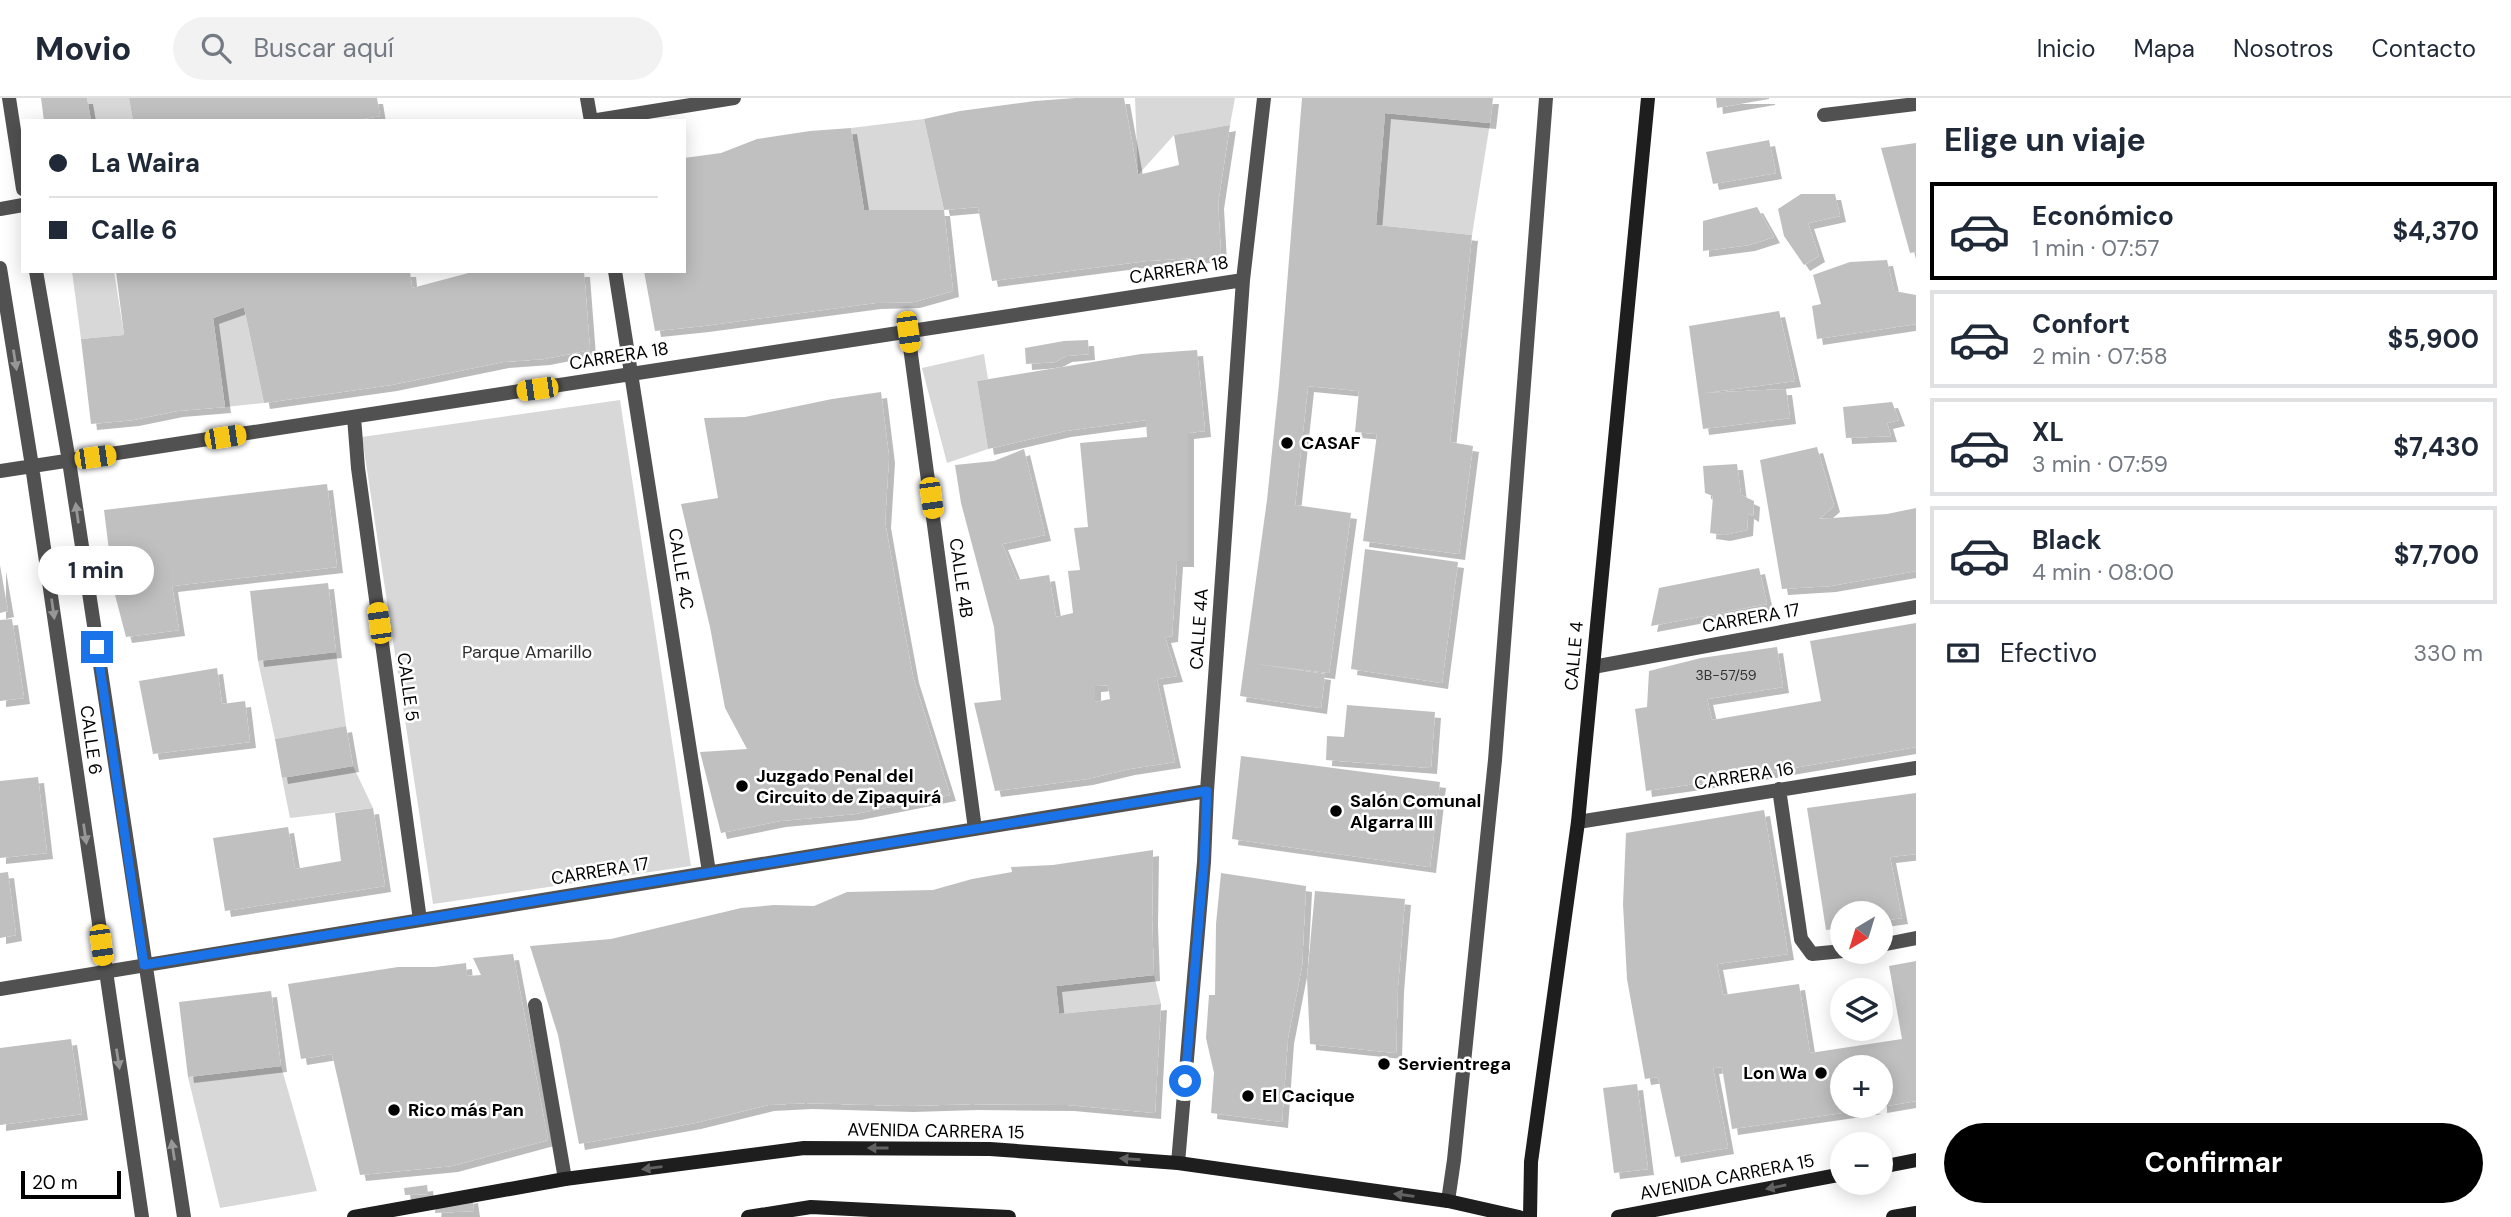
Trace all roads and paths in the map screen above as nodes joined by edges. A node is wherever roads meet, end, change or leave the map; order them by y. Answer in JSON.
{"nodes":[{"id":1,"x":9,"y":98,"type":"edge"},
{"id":2,"x":587,"y":98,"type":"edge"},
{"id":3,"x":734,"y":98,"type":"edge"},
{"id":4,"x":1264,"y":98,"type":"edge"},
{"id":5,"x":1546,"y":98,"type":"edge"},
{"id":6,"x":1648,"y":98,"type":"edge"},
{"id":7,"x":1916,"y":104,"type":"edge"},
{"id":8,"x":1824,"y":115,"type":"dead end"},
{"id":9,"x":591,"y":119,"type":"edge"},
{"id":10,"x":603,"y":119,"type":"edge"},
{"id":11,"x":21,"y":177,"type":"edge"},
{"id":12,"x":21,"y":205,"type":"edge"},
{"id":13,"x":0,"y":209,"type":"edge"},
{"id":14,"x":0,"y":268,"type":"edge"},
{"id":15,"x":36,"y":273,"type":"edge"},
{"id":16,"x":615,"y":273,"type":"edge"},
{"id":17,"x":1243,"y":280,"type":"junction"},
{"id":18,"x":908,"y":332,"type":"junction"},
{"id":19,"x":631,"y":374,"type":"junction"},
{"id":20,"x":354,"y":417,"type":"junction"},
{"id":21,"x":69,"y":461,"type":"junction"},
{"id":22,"x":32,"y":466,"type":"junction"},
{"id":23,"x":0,"y":471,"type":"edge"},
{"id":24,"x":1916,"y":607,"type":"edge"},
{"id":25,"x":1593,"y":667,"type":"junction"},
{"id":26,"x":1916,"y":768,"type":"edge"},
{"id":27,"x":1779,"y":789,"type":"junction"},
{"id":28,"x":1207,"y":791,"type":"junction"},
{"id":29,"x":1578,"y":822,"type":"junction"},
{"id":30,"x":975,"y":829,"type":"junction"},
{"id":31,"x":709,"y":872,"type":"junction"},
{"id":32,"x":421,"y":920,"type":"junction"},
{"id":33,"x":1916,"y":938,"type":"edge"},
{"id":34,"x":1894,"y":942,"type":"edge"},
{"id":35,"x":1830,"y":952,"type":"edge"},
{"id":36,"x":144,"y":965,"type":"junction"},
{"id":37,"x":105,"y":971,"type":"junction"},
{"id":38,"x":0,"y":989,"type":"edge"},
{"id":39,"x":535,"y":1005,"type":"dead end"},
{"id":40,"x":1916,"y":1160,"type":"edge"},
{"id":41,"x":1178,"y":1163,"type":"junction"},
{"id":42,"x":1893,"y":1165,"type":"edge"},
{"id":43,"x":1830,"y":1176,"type":"edge"},
{"id":44,"x":565,"y":1179,"type":"junction"},
{"id":45,"x":1448,"y":1201,"type":"junction"},
{"id":46,"x":1916,"y":1213,"type":"edge"},
{"id":47,"x":142,"y":1217,"type":"edge"},
{"id":48,"x":184,"y":1217,"type":"edge"},
{"id":49,"x":354,"y":1217,"type":"edge"},
{"id":50,"x":748,"y":1217,"type":"edge"},
{"id":51,"x":1009,"y":1217,"type":"edge"},
{"id":52,"x":1519,"y":1217,"type":"edge"},
{"id":53,"x":1530,"y":1217,"type":"edge"},
{"id":54,"x":1618,"y":1217,"type":"edge"},
{"id":55,"x":1893,"y":1217,"type":"edge"}],
"edges":[{"from":1,"to":11,"type":"street"},
{"from":2,"to":9,"type":"street"},
{"from":3,"to":10,"type":"street"},
{"from":4,"to":17,"type":"street","name":"CALLE 4A"},
{"from":5,"to":45,"type":"street"},
{"from":6,"to":25,"type":"main road","name":"CALLE 4"},
{"from":7,"to":8,"type":"street"},
{"from":12,"to":13,"type":"street"},
{"from":14,"to":22,"type":"street","name":"CALLE 6","one_way":true},
{"from":15,"to":21,"type":"street","name":"CALLE 6"},
{"from":16,"to":19,"type":"street","name":"CALLE 4C"},
{"from":17,"to":18,"type":"street","name":"CARRERA 18"},
{"from":17,"to":28,"type":"street","name":"CALLE 4A"},
{"from":18,"to":19,"type":"street","name":"CARRERA 18"},
{"from":18,"to":30,"type":"street","name":"CALLE 4B"},
{"from":19,"to":20,"type":"street","name":"CARRERA 18"},
{"from":19,"to":31,"type":"street","name":"CALLE 4C"},
{"from":20,"to":21,"type":"street","name":"CARRERA 18"},
{"from":20,"to":32,"type":"street","name":"CALLE 5"},
{"from":21,"to":22,"type":"street","name":"CARRERA 18"},
{"from":36,"to":21,"type":"street","name":"CALLE 6","one_way":true},
{"from":22,"to":23,"type":"street","name":"CARRERA 18"},
{"from":22,"to":37,"type":"street","name":"CALLE 6","one_way":true},
{"from":24,"to":25,"type":"street","name":"CARRERA 17"},
{"from":25,"to":29,"type":"main road","name":"CALLE 4"},
{"from":26,"to":27,"type":"street","name":"CARRERA 16"},
{"from":27,"to":29,"type":"street","name":"CARRERA 16"},
{"from":27,"to":35,"type":"street"},
{"from":28,"to":30,"type":"street","name":"CARRERA 17"},
{"from":28,"to":41,"type":"street","name":"CALLE 4A"},
{"from":29,"to":53,"type":"main road","name":"CALLE 4"},
{"from":30,"to":31,"type":"street","name":"CARRERA 17"},
{"from":31,"to":32,"type":"street","name":"CARRERA 17"},
{"from":32,"to":36,"type":"street","name":"CARRERA 17"},
{"from":33,"to":34,"type":"street"},
{"from":36,"to":37,"type":"street","name":"CARRERA 17"},
{"from":48,"to":36,"type":"street","name":"CALLE 6","one_way":true},
{"from":37,"to":38,"type":"street","name":"CARRERA 17"},
{"from":37,"to":47,"type":"street","name":"CALLE 6","one_way":true},
{"from":39,"to":44,"type":"street"},
{"from":40,"to":42,"type":"main road"},
{"from":41,"to":44,"type":"main road","name":"AVENIDA CARRERA 15","one_way":true},
{"from":45,"to":41,"type":"main road","name":"AVENIDA CARRERA 15","one_way":true},
{"from":43,"to":54,"type":"main road","name":"AVENIDA CARRERA 15","one_way":true},
{"from":44,"to":49,"type":"main road","name":"AVENIDA CARRERA 15"},
{"from":45,"to":52,"type":"main road","name":"AVENIDA CARRERA 15"},
{"from":46,"to":55,"type":"main road"},
{"from":50,"to":51,"type":"main road"}]}
